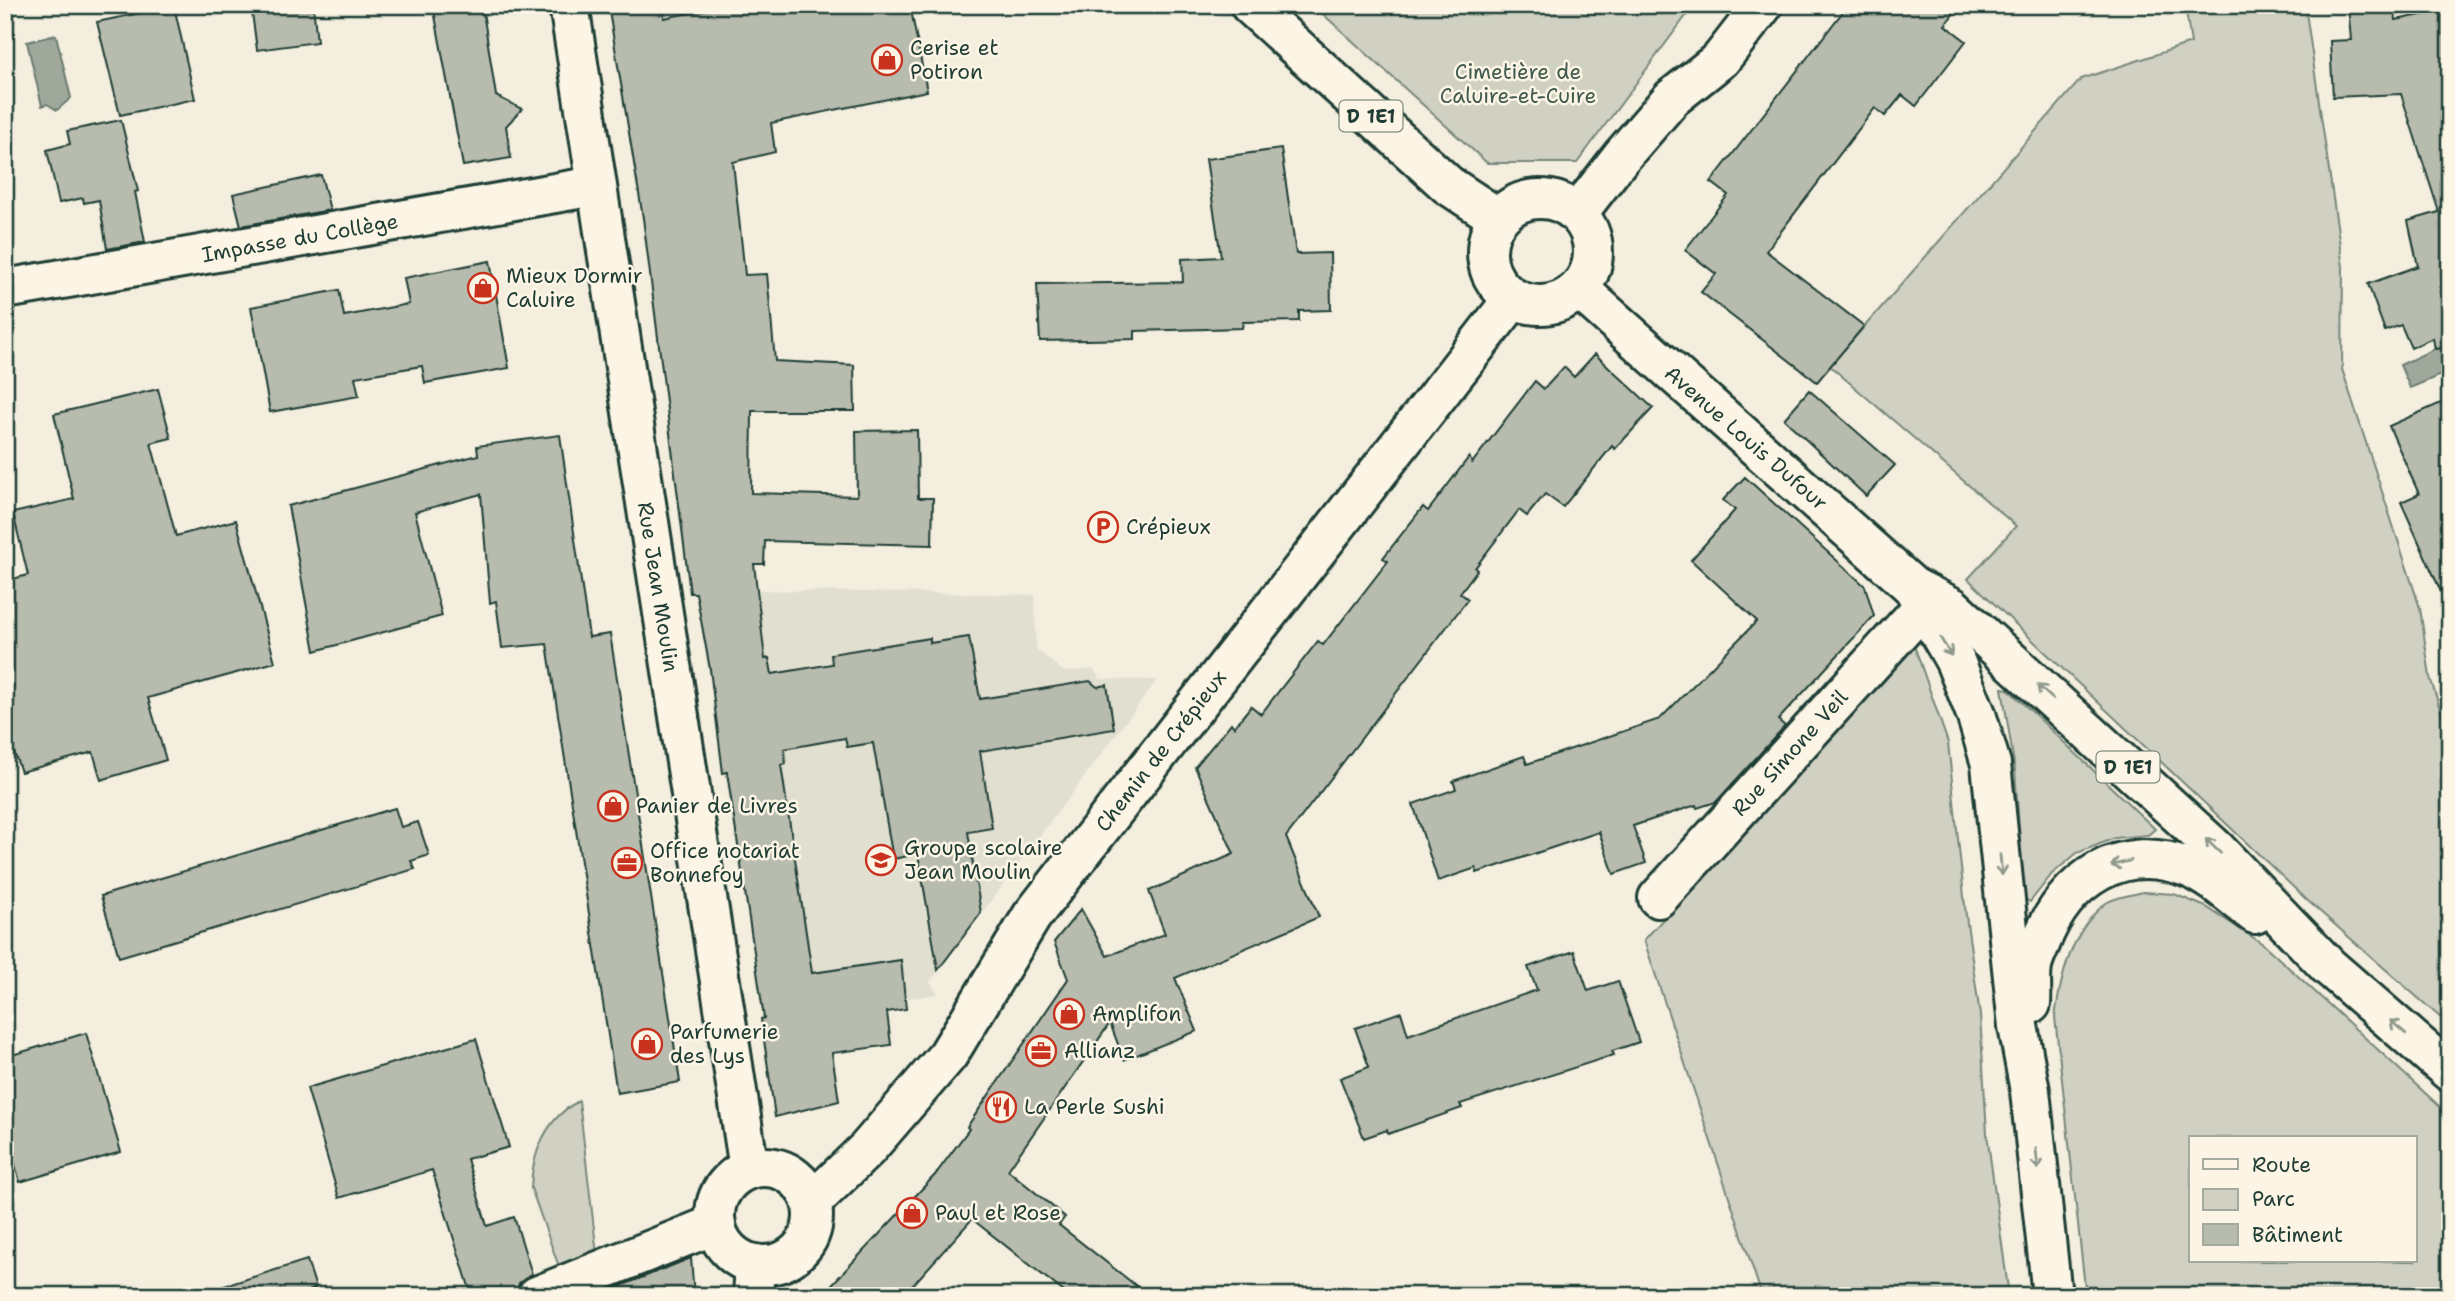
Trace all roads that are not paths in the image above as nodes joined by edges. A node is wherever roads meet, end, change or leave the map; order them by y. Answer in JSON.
{"nodes":[{"id":1,"x":569,"y":5,"type":"edge"},
{"id":2,"x":1250,"y":5,"type":"edge"},
{"id":3,"x":1763,"y":5,"type":"edge"},
{"id":4,"x":595,"y":186,"type":"junction"},
{"id":5,"x":1577,"y":214,"type":"junction"},
{"id":6,"x":1498,"y":218,"type":"junction"},
{"id":7,"x":5,"y":289,"type":"edge"},
{"id":8,"x":1579,"y":289,"type":"junction"},
{"id":9,"x":1513,"y":299,"type":"junction"},
{"id":10,"x":1917,"y":598,"type":"junction"},
{"id":11,"x":1658,"y":898,"type":"dead end"},
{"id":12,"x":2328,"y":966,"type":"junction"},
{"id":13,"x":2450,"y":1072,"type":"edge"},
{"id":14,"x":2030,"y":1091,"type":"junction"},
{"id":15,"x":749,"y":1169,"type":"junction"},
{"id":16,"x":812,"y":1202,"type":"junction"},
{"id":17,"x":716,"y":1224,"type":"junction"},
{"id":18,"x":754,"y":1280,"type":"edge"},
{"id":19,"x":537,"y":1296,"type":"edge"},
{"id":20,"x":2052,"y":1296,"type":"edge"}],
"edges":[{"from":1,"to":4,"type":"street","name":"Rue Jean Moulin"},
{"from":2,"to":6,"type":"street","number":"D 1E1"},
{"from":3,"to":5,"type":"street"},
{"from":4,"to":7,"type":"street","name":"Impasse du Collège"},
{"from":4,"to":15,"type":"street","name":"Rue Jean Moulin"},
{"from":5,"to":6,"type":"street"},
{"from":5,"to":8,"type":"street"},
{"from":6,"to":9,"type":"street"},
{"from":8,"to":9,"type":"street"},
{"from":8,"to":10,"type":"street","name":"Avenue Louis Dufour","number":"D 1E1"},
{"from":9,"to":16,"type":"street","name":"Chemin de Crépieux"},
{"from":10,"to":11,"type":"street","name":"Rue Simone Veil"},
{"from":12,"to":10,"type":"street","number":"D 1E1","one_way":true},
{"from":10,"to":14,"type":"street","one_way":true},
{"from":13,"to":12,"type":"street","number":"D 1E1","one_way":true},
{"from":12,"to":14,"type":"street","one_way":true},
{"from":14,"to":20,"type":"street","one_way":true},
{"from":15,"to":16,"type":"street"},
{"from":15,"to":17,"type":"street"},
{"from":16,"to":18,"type":"street"},
{"from":17,"to":18,"type":"street"},
{"from":17,"to":19,"type":"street"}]}
